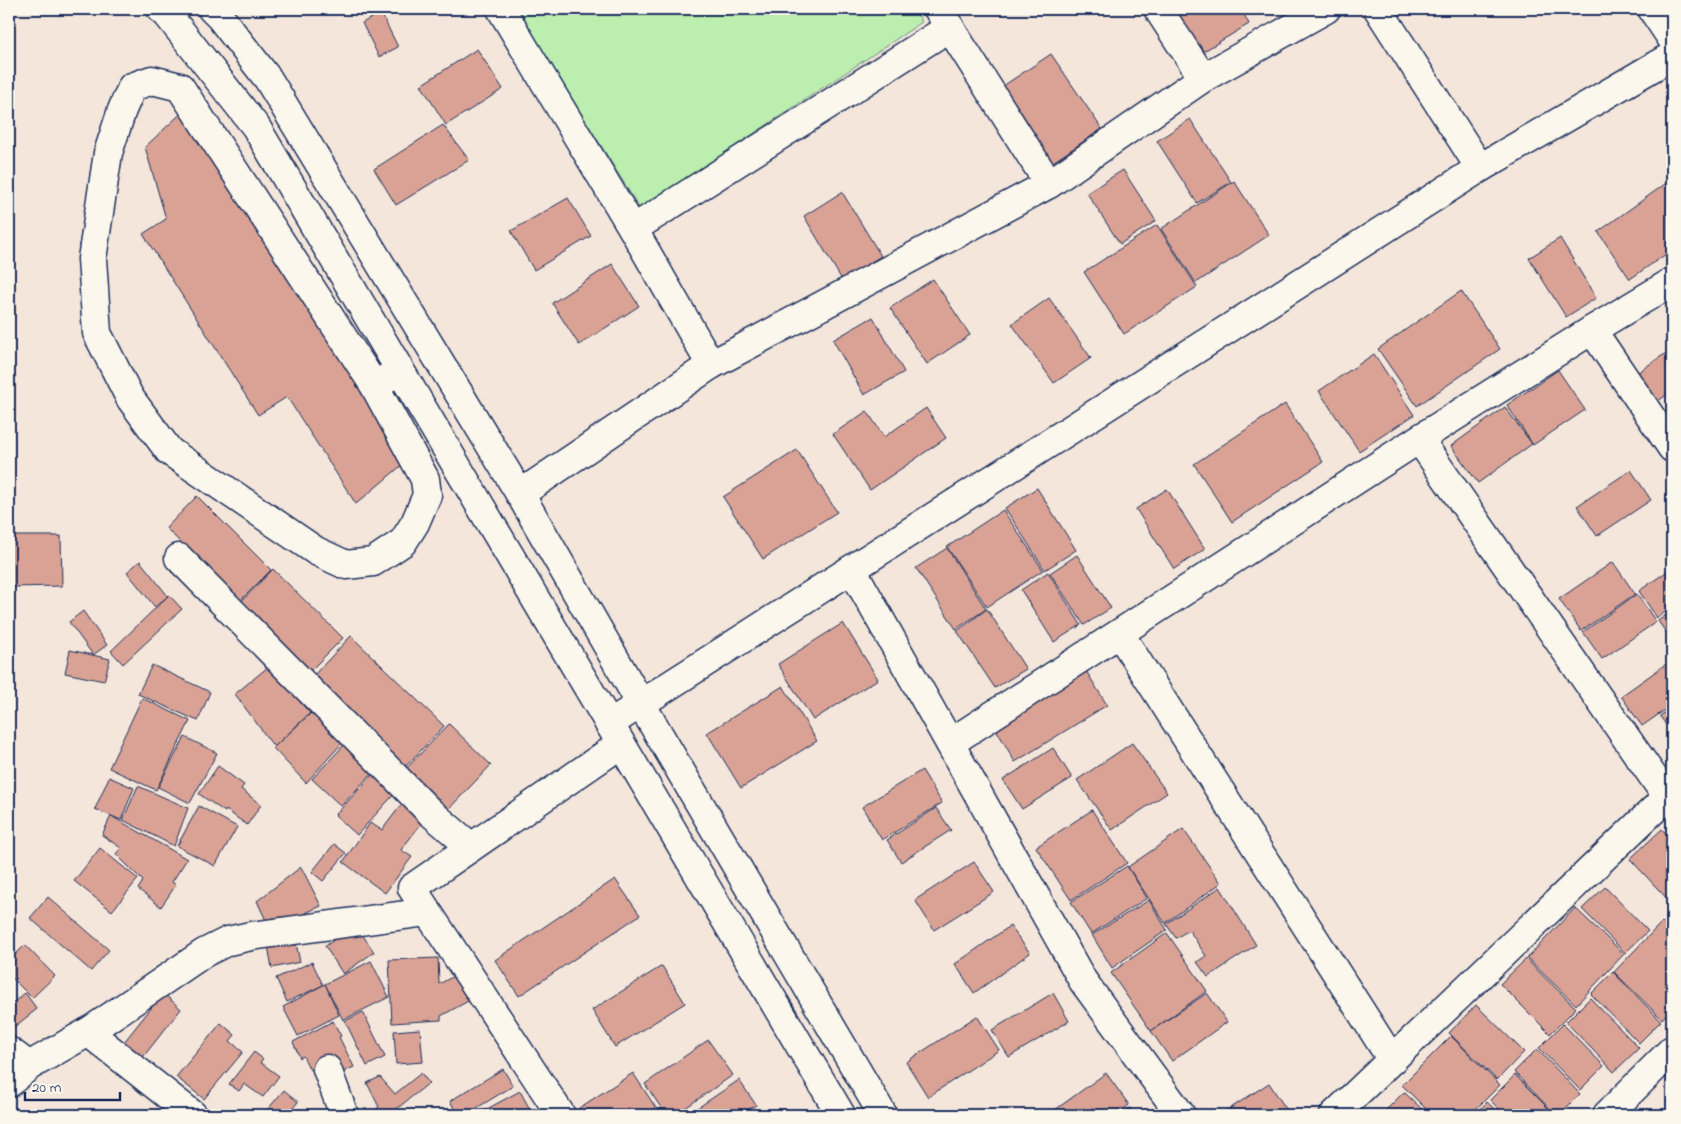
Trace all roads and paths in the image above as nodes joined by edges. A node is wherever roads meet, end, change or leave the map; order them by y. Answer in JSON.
{"nodes":[{"id":1,"x":161,"y":9,"type":"edge"},
{"id":2,"x":501,"y":9,"type":"edge"},
{"id":3,"x":1158,"y":9,"type":"edge"},
{"id":4,"x":1326,"y":9,"type":"edge"},
{"id":5,"x":1378,"y":9,"type":"edge"},
{"id":6,"x":1652,"y":9,"type":"edge"},
{"id":7,"x":219,"y":11,"type":"edge"},
{"id":8,"x":944,"y":18,"type":"edge"},
{"id":9,"x":1672,"y":40,"type":"edge"},
{"id":10,"x":1672,"y":56,"type":"edge"},
{"id":11,"x":1203,"y":78,"type":"junction"},
{"id":12,"x":1480,"y":168,"type":"junction"},
{"id":13,"x":1049,"y":184,"type":"junction"},
{"id":14,"x":633,"y":229,"type":"junction"},
{"id":15,"x":1672,"y":282,"type":"edge"},
{"id":16,"x":1592,"y":330,"type":"junction"},
{"id":17,"x":711,"y":365,"type":"junction"},
{"id":18,"x":400,"y":371,"type":"junction"},
{"id":19,"x":374,"y":385,"type":"junction"},
{"id":20,"x":1419,"y":439,"type":"junction"},
{"id":21,"x":1672,"y":448,"type":"edge"},
{"id":22,"x":520,"y":494,"type":"junction"},
{"id":23,"x":179,"y":558,"type":"dead end"},
{"id":24,"x":852,"y":569,"type":"junction"},
{"id":25,"x":1120,"y":634,"type":"junction"},
{"id":26,"x":641,"y":704,"type":"junction"},
{"id":27,"x":615,"y":734,"type":"junction"},
{"id":28,"x":950,"y":743,"type":"junction"},
{"id":29,"x":1670,"y":800,"type":"edge"},
{"id":30,"x":471,"y":847,"type":"junction"},
{"id":31,"x":427,"y":912,"type":"junction"},
{"id":32,"x":88,"y":1032,"type":"junction"},
{"id":33,"x":1672,"y":1050,"type":"edge"},
{"id":34,"x":19,"y":1058,"type":"edge"},
{"id":35,"x":1392,"y":1060,"type":"junction"},
{"id":36,"x":327,"y":1070,"type":"dead end"},
{"id":37,"x":9,"y":1083,"type":"edge"},
{"id":38,"x":193,"y":1115,"type":"edge"},
{"id":39,"x":344,"y":1115,"type":"edge"},
{"id":40,"x":562,"y":1115,"type":"edge"},
{"id":41,"x":841,"y":1115,"type":"edge"},
{"id":42,"x":882,"y":1115,"type":"edge"},
{"id":43,"x":1181,"y":1115,"type":"edge"},
{"id":44,"x":1334,"y":1115,"type":"edge"},
{"id":45,"x":1607,"y":1115,"type":"edge"}],
"edges":[{"from":1,"to":18,"type":"street"},
{"from":2,"to":14,"type":"street"},
{"from":3,"to":11,"type":"street"},
{"from":4,"to":11,"type":"street"},
{"from":5,"to":12,"type":"street"},
{"from":6,"to":9,"type":"street"},
{"from":7,"to":22,"type":"street"},
{"from":8,"to":13,"type":"street"},
{"from":8,"to":14,"type":"street"},
{"from":10,"to":12,"type":"street"},
{"from":11,"to":13,"type":"street"},
{"from":12,"to":24,"type":"street"},
{"from":13,"to":17,"type":"street"},
{"from":14,"to":17,"type":"street"},
{"from":15,"to":16,"type":"street"},
{"from":16,"to":20,"type":"street"},
{"from":16,"to":21,"type":"street"},
{"from":17,"to":22,"type":"street"},
{"from":18,"to":19,"type":"street"},
{"from":18,"to":27,"type":"street"},
{"from":19,"to":19,"type":"street"},
{"from":20,"to":25,"type":"street"},
{"from":20,"to":29,"type":"street"},
{"from":22,"to":26,"type":"street"},
{"from":23,"to":30,"type":"street"},
{"from":24,"to":26,"type":"street"},
{"from":24,"to":28,"type":"street"},
{"from":25,"to":28,"type":"street"},
{"from":25,"to":35,"type":"street"},
{"from":26,"to":27,"type":"street"},
{"from":26,"to":42,"type":"street"},
{"from":27,"to":30,"type":"street"},
{"from":27,"to":41,"type":"street"},
{"from":28,"to":43,"type":"street"},
{"from":29,"to":35,"type":"street"},
{"from":30,"to":31,"type":"street"},
{"from":31,"to":32,"type":"street"},
{"from":31,"to":40,"type":"street"},
{"from":32,"to":34,"type":"street"},
{"from":32,"to":38,"type":"street"},
{"from":33,"to":45,"type":"street"},
{"from":34,"to":37,"type":"street"},
{"from":35,"to":44,"type":"street"},
{"from":36,"to":39,"type":"street"}]}
